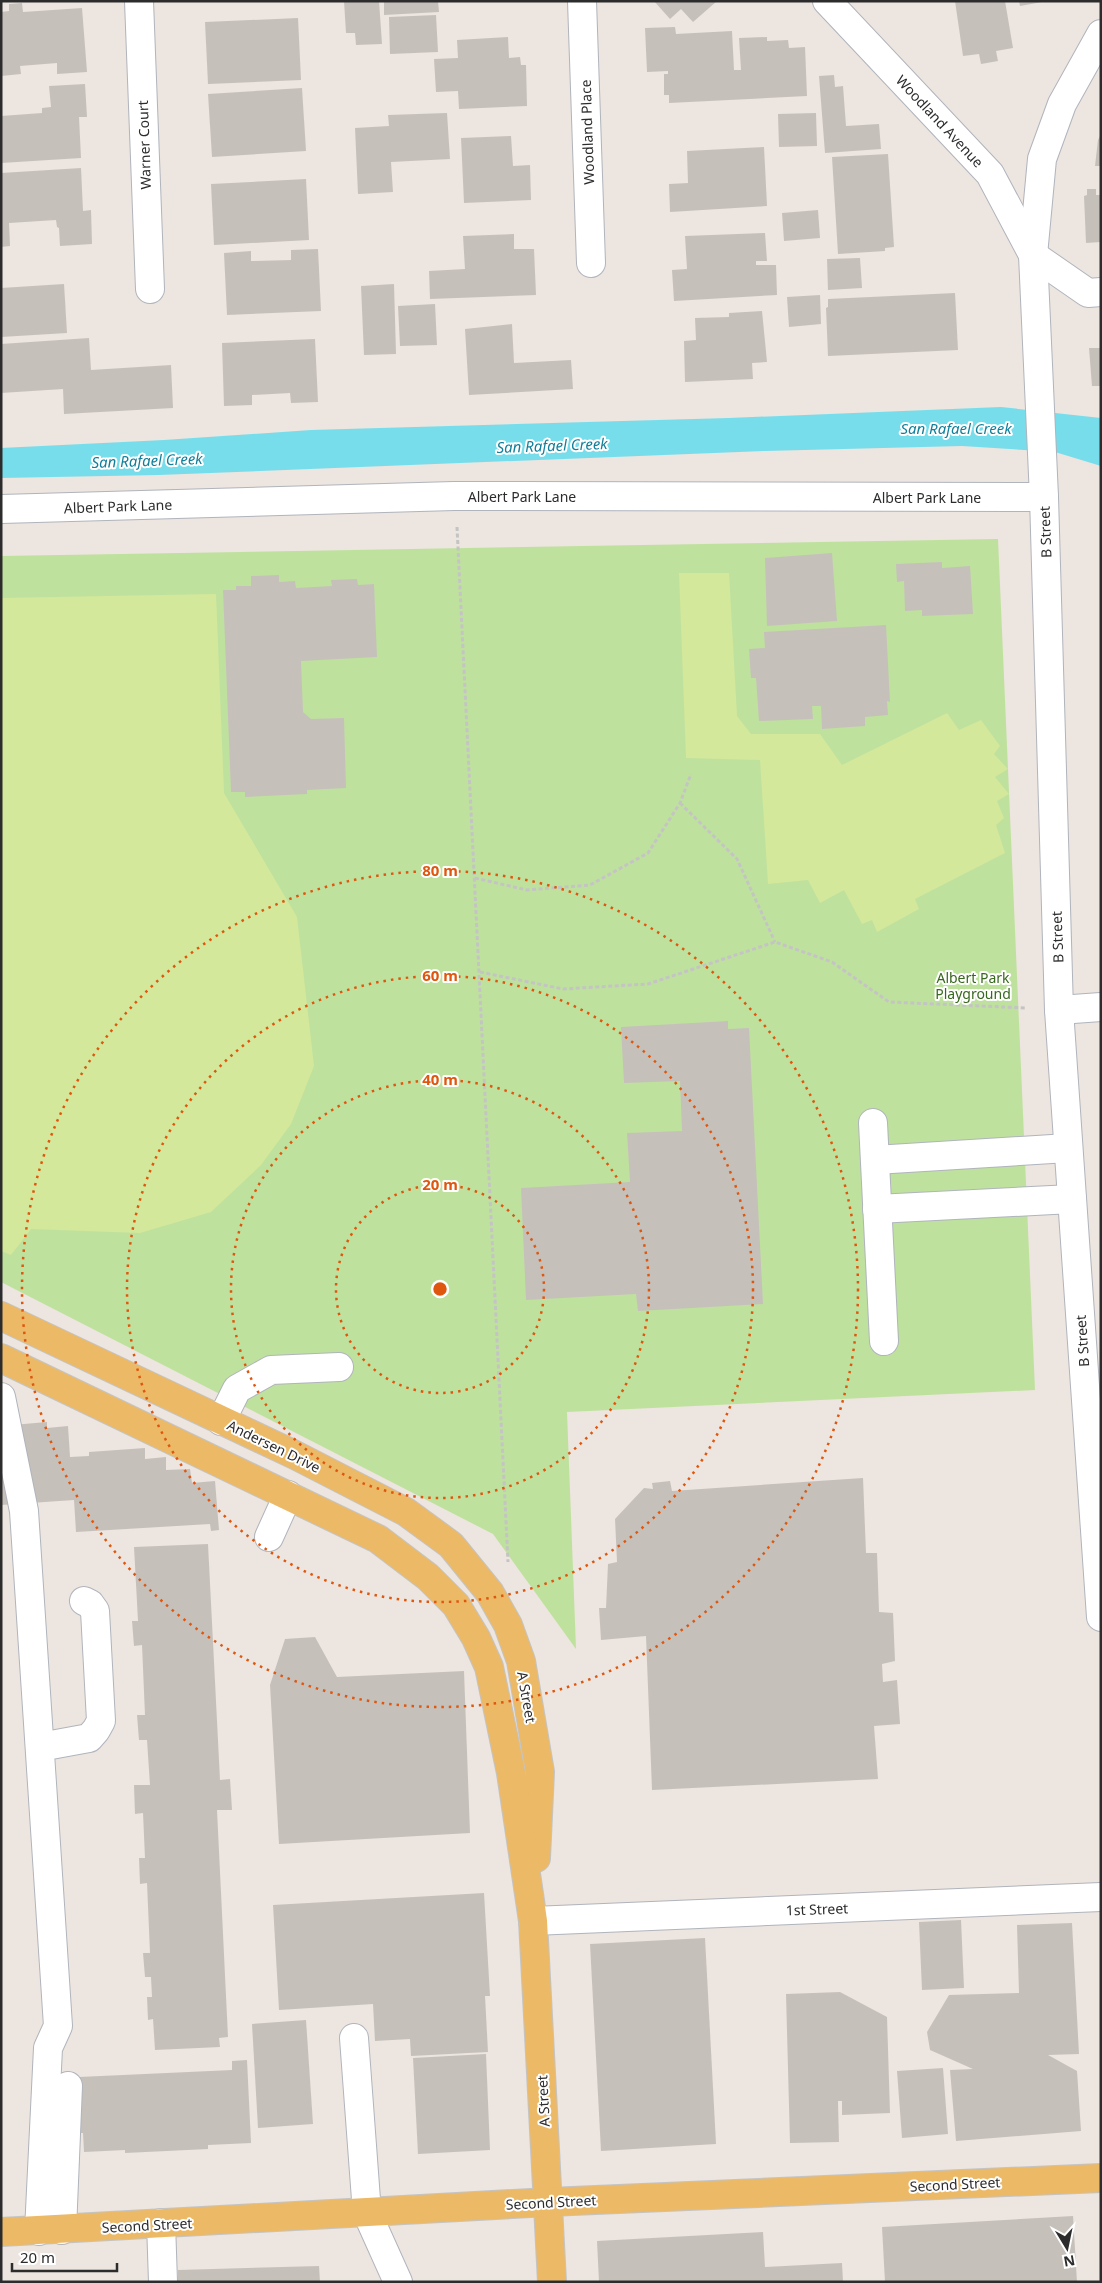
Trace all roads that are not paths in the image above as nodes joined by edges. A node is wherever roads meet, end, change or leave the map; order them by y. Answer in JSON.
{"nodes":[{"id":1,"x":139,"y":1,"type":"edge"},
{"id":2,"x":582,"y":1,"type":"edge"},
{"id":3,"x":827,"y":1,"type":"edge"},
{"id":4,"x":1101,"y":34,"type":"edge"},
{"id":5,"x":1033,"y":255,"type":"junction"},
{"id":6,"x":591,"y":263,"type":"dead end"},
{"id":7,"x":150,"y":289,"type":"dead end"},
{"id":8,"x":1101,"y":292,"type":"edge"},
{"id":9,"x":1044,"y":497,"type":"junction"},
{"id":10,"x":1,"y":509,"type":"edge"},
{"id":11,"x":1101,"y":1007,"type":"edge"},
{"id":12,"x":1059,"y":1010,"type":"junction"},
{"id":13,"x":873,"y":1123,"type":"dead end"},
{"id":14,"x":1068,"y":1148,"type":"junction"},
{"id":15,"x":875,"y":1160,"type":"junction"},
{"id":16,"x":1072,"y":1199,"type":"junction"},
{"id":17,"x":877,"y":1209,"type":"junction"},
{"id":18,"x":1090,"y":1294,"type":"edge"},
{"id":19,"x":1,"y":1316,"type":"edge"},
{"id":20,"x":884,"y":1341,"type":"dead end"},
{"id":21,"x":1,"y":1358,"type":"edge"},
{"id":22,"x":339,"y":1367,"type":"dead end"},
{"id":23,"x":1,"y":1397,"type":"edge"},
{"id":24,"x":221,"y":1421,"type":"junction"},
{"id":25,"x":288,"y":1495,"type":"junction"},
{"id":26,"x":269,"y":1537,"type":"dead end"},
{"id":27,"x":1100,"y":1585,"type":"edge"},
{"id":28,"x":84,"y":1601,"type":"dead end"},
{"id":29,"x":1101,"y":1617,"type":"edge"},
{"id":30,"x":508,"y":1625,"type":"joint"},
{"id":31,"x":40,"y":1747,"type":"junction"},
{"id":32,"x":1101,"y":1897,"type":"edge"},
{"id":33,"x":533,"y":1921,"type":"junction"},
{"id":34,"x":354,"y":2038,"type":"dead end"},
{"id":35,"x":68,"y":2086,"type":"dead end"},
{"id":36,"x":1101,"y":2178,"type":"edge"},
{"id":37,"x":549,"y":2202,"type":"junction"},
{"id":38,"x":367,"y":2213,"type":"junction"},
{"id":39,"x":161,"y":2224,"type":"junction"},
{"id":40,"x":50,"y":2230,"type":"junction"},
{"id":41,"x":1,"y":2232,"type":"edge"},
{"id":42,"x":163,"y":2282,"type":"edge"},
{"id":43,"x":398,"y":2282,"type":"edge"},
{"id":44,"x":552,"y":2282,"type":"edge"}],
"edges":[{"from":1,"to":7,"type":"street","name":"Warner Court"},
{"from":2,"to":6,"type":"street","name":"Woodland Place"},
{"from":3,"to":5,"type":"street","name":"Woodland Avenue"},
{"from":4,"to":5,"type":"street","name":"B Street"},
{"from":5,"to":8,"type":"street"},
{"from":5,"to":9,"type":"street","name":"B Street"},
{"from":9,"to":10,"type":"street","name":"Albert Park Lane"},
{"from":9,"to":12,"type":"street","name":"B Street"},
{"from":11,"to":12,"type":"street"},
{"from":12,"to":14,"type":"street","name":"B Street"},
{"from":13,"to":15,"type":"street"},
{"from":14,"to":15,"type":"street"},
{"from":14,"to":16,"type":"street","name":"B Street"},
{"from":15,"to":17,"type":"street"},
{"from":16,"to":17,"type":"street"},
{"from":16,"to":18,"type":"street","name":"B Street"},
{"from":17,"to":20,"type":"street"},
{"from":18,"to":27,"type":"street","name":"B Street"},
{"from":19,"to":24,"type":"main road","name":"Andersen Drive"},
{"from":21,"to":25,"type":"main road"},
{"from":22,"to":24,"type":"street"},
{"from":23,"to":31,"type":"street"},
{"from":24,"to":30,"type":"main road","name":"Andersen Drive"},
{"from":25,"to":26,"type":"street"},
{"from":25,"to":33,"type":"main road","name":"A Street"},
{"from":27,"to":29,"type":"street","name":"B Street"},
{"from":28,"to":31,"type":"street"},
{"from":30,"to":33,"type":"main road","name":"A Street"},
{"from":31,"to":40,"type":"street"},
{"from":32,"to":33,"type":"street","name":"1st Street"},
{"from":33,"to":37,"type":"main road","name":"A Street"},
{"from":34,"to":38,"type":"street"},
{"from":35,"to":40,"type":"street"},
{"from":36,"to":37,"type":"main road","name":"Second Street"},
{"from":37,"to":38,"type":"main road","name":"Second Street"},
{"from":37,"to":44,"type":"main road","name":"A Street"},
{"from":38,"to":39,"type":"main road","name":"Second Street"},
{"from":38,"to":43,"type":"street"},
{"from":39,"to":40,"type":"main road","name":"Second Street"},
{"from":39,"to":42,"type":"street"},
{"from":40,"to":41,"type":"main road","name":"Second Street"}]}
